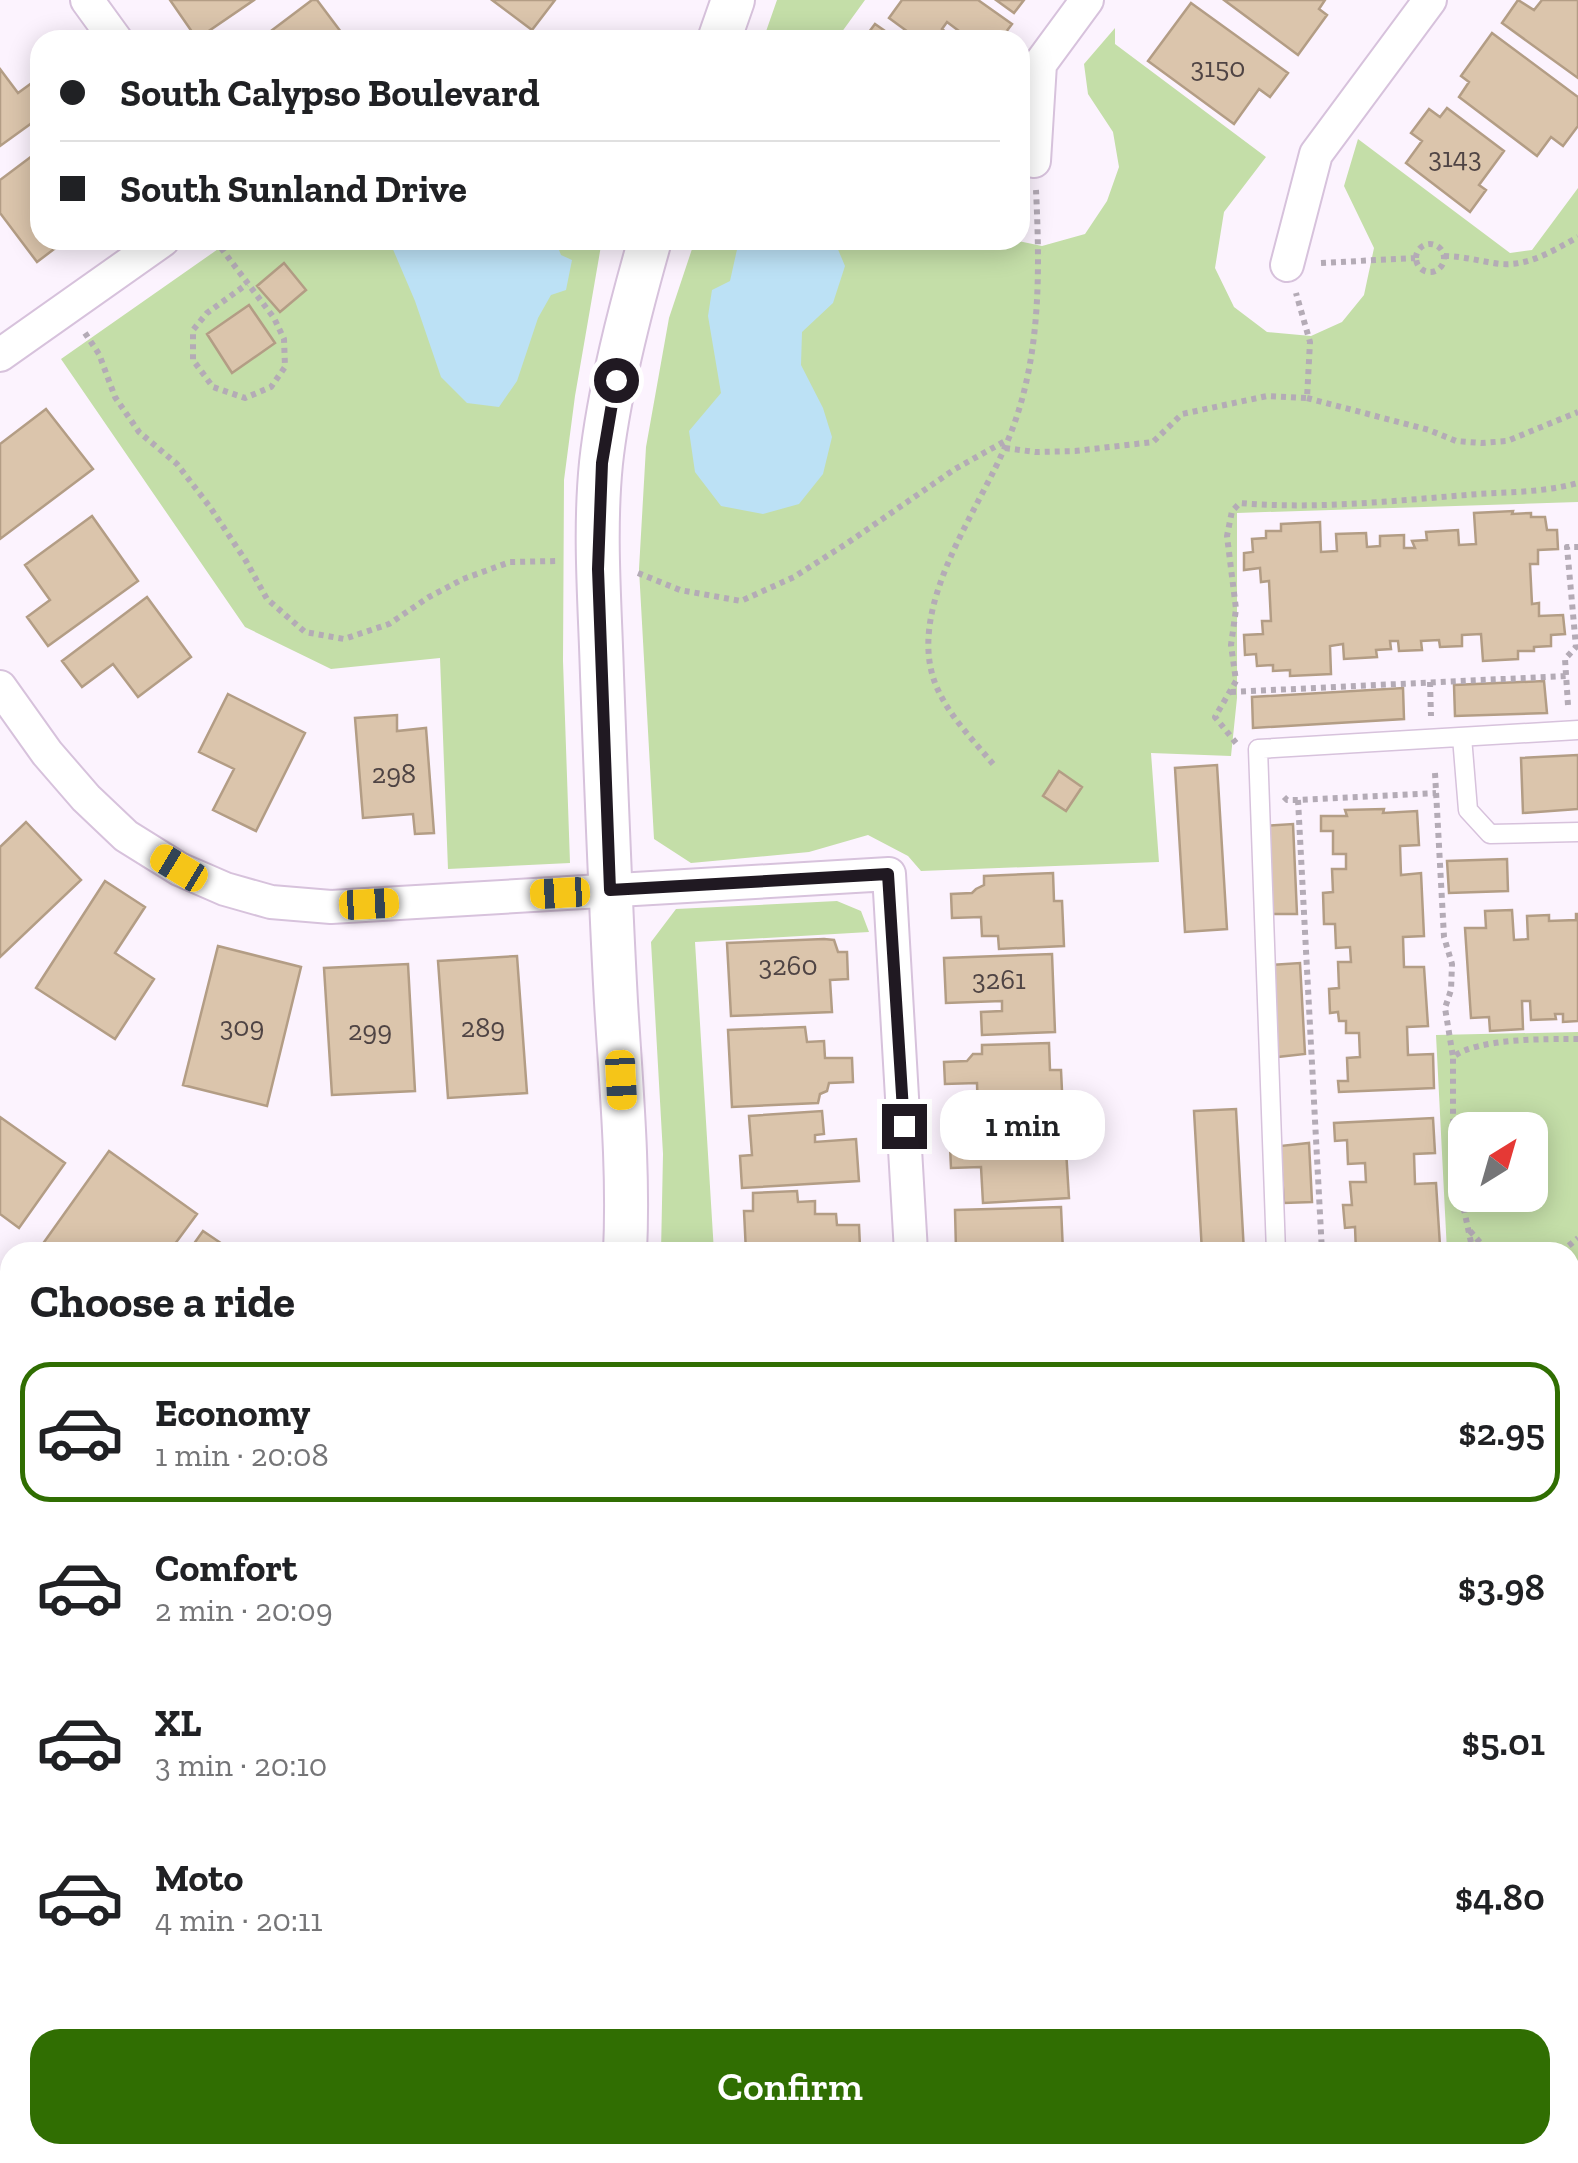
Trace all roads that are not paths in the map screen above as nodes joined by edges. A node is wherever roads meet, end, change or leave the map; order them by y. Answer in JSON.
{"nodes":[{"id":1,"x":87,"y":0,"type":"edge"},
{"id":2,"x":733,"y":0,"type":"edge"},
{"id":3,"x":1087,"y":0,"type":"edge"},
{"id":4,"x":1430,"y":0,"type":"edge"},
{"id":5,"x":109,"y":30,"type":"edge"},
{"id":6,"x":722,"y":30,"type":"edge"},
{"id":7,"x":1034,"y":161,"type":"road end"},
{"id":8,"x":150,"y":250,"type":"edge"},
{"id":9,"x":647,"y":250,"type":"edge"},
{"id":10,"x":1287,"y":265,"type":"road end"},
{"id":11,"x":0,"y":356,"type":"edge"},
{"id":12,"x":0,"y":687,"type":"edge"},
{"id":13,"x":1574,"y":730,"type":"edge"},
{"id":14,"x":1462,"y":737,"type":"junction"},
{"id":15,"x":1578,"y":832,"type":"edge"},
{"id":16,"x":610,"y":890,"type":"junction"},
{"id":17,"x":624,"y":1242,"type":"edge"},
{"id":18,"x":910,"y":1242,"type":"edge"},
{"id":19,"x":1276,"y":1242,"type":"edge"}],
"edges":[{"from":1,"to":5,"type":"street"},
{"from":2,"to":6,"type":"street"},
{"from":3,"to":7,"type":"street"},
{"from":4,"to":10,"type":"street"},
{"from":8,"to":11,"type":"street"},
{"from":9,"to":16,"type":"street"},
{"from":12,"to":16,"type":"street"},
{"from":13,"to":14,"type":"lane"},
{"from":14,"to":15,"type":"lane"},
{"from":14,"to":19,"type":"lane"},
{"from":16,"to":17,"type":"street"},
{"from":16,"to":18,"type":"street"}]}
